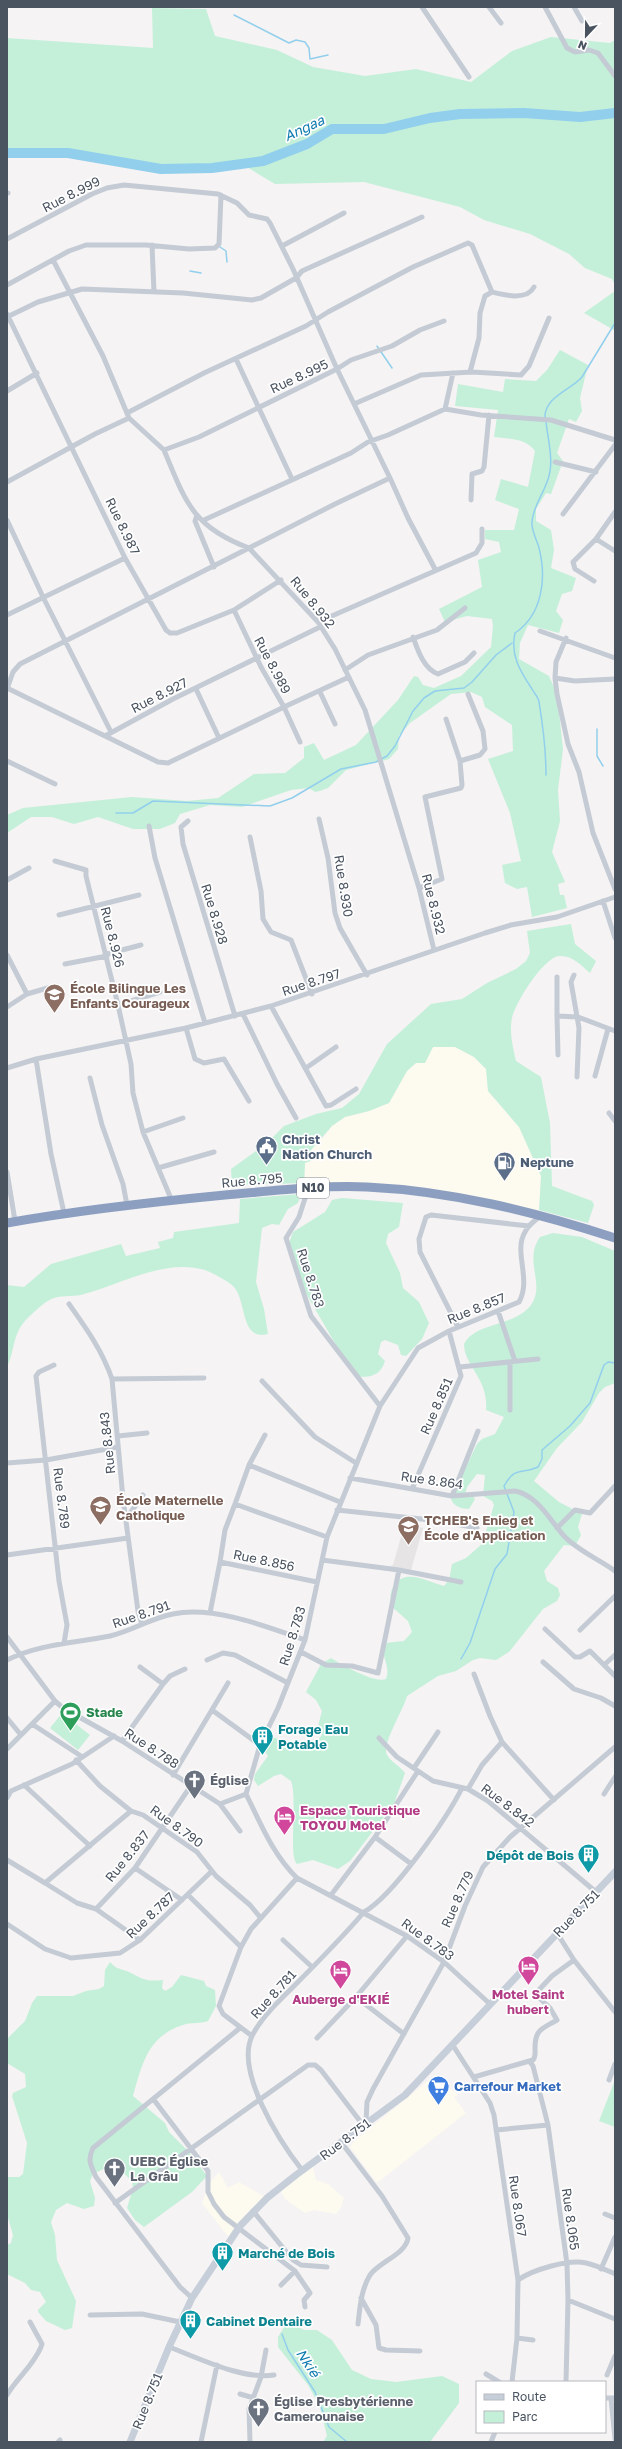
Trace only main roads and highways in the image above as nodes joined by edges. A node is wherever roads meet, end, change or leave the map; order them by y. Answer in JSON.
{"nodes":[{"id":1,"x":11,"y":1222,"type":"edge"},
{"id":2,"x":615,"y":1238,"type":"edge"},
{"id":3,"x":615,"y":1872,"type":"edge"},
{"id":4,"x":130,"y":2442,"type":"edge"}],
"edges":[{"from":1,"to":2,"type":"highway","name":"Rue 8.795","number":"N10"},
{"from":3,"to":4,"type":"main road","name":"Rue 8.751"}]}
